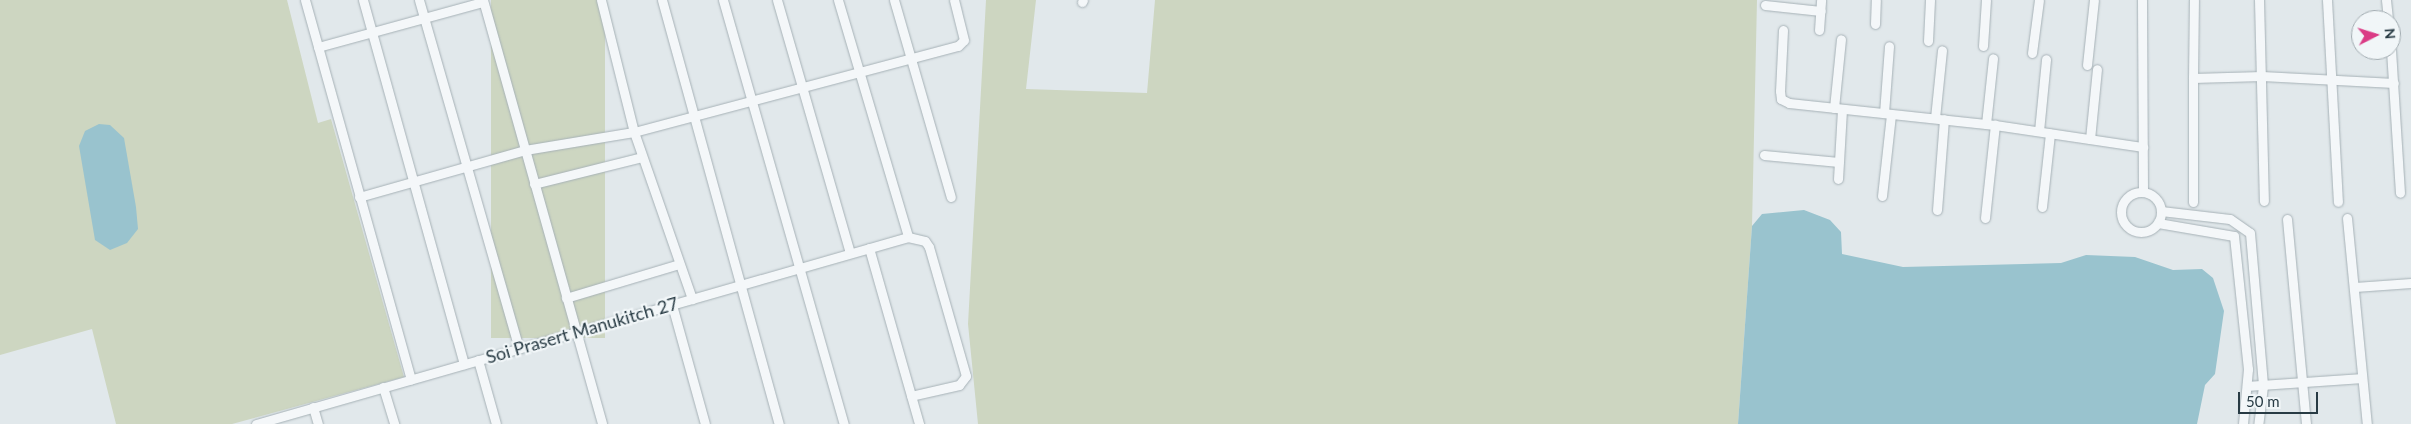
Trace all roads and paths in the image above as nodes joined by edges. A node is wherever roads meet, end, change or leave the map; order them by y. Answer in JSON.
{"nodes":[{"id":1,"x":305,"y":0,"type":"edge"},
{"id":2,"x":363,"y":0,"type":"edge"},
{"id":3,"x":419,"y":0,"type":"edge"},
{"id":4,"x":601,"y":0,"type":"edge"},
{"id":5,"x":662,"y":0,"type":"edge"},
{"id":6,"x":723,"y":0,"type":"edge"},
{"id":7,"x":777,"y":0,"type":"edge"},
{"id":8,"x":838,"y":0,"type":"edge"},
{"id":9,"x":894,"y":0,"type":"edge"},
{"id":10,"x":954,"y":0,"type":"edge"},
{"id":11,"x":1821,"y":0,"type":"edge"},
{"id":12,"x":1876,"y":0,"type":"edge"},
{"id":13,"x":1930,"y":0,"type":"edge"},
{"id":14,"x":1986,"y":0,"type":"edge"},
{"id":15,"x":2039,"y":0,"type":"edge"},
{"id":16,"x":2094,"y":0,"type":"edge"},
{"id":17,"x":2142,"y":0,"type":"edge"},
{"id":18,"x":2194,"y":0,"type":"edge"},
{"id":19,"x":2259,"y":0,"type":"edge"},
{"id":20,"x":2327,"y":0,"type":"edge"},
{"id":21,"x":483,"y":1,"type":"edge"},
{"id":22,"x":1765,"y":5,"type":"dead end"},
{"id":23,"x":1820,"y":10,"type":"junction"},
{"id":24,"x":424,"y":18,"type":"junction"},
{"id":25,"x":1875,"y":24,"type":"dead end"},
{"id":26,"x":1783,"y":30,"type":"dead end"},
{"id":27,"x":1819,"y":30,"type":"dead end"},
{"id":28,"x":372,"y":32,"type":"junction"},
{"id":29,"x":1840,"y":39,"type":"dead end"},
{"id":30,"x":1928,"y":41,"type":"dead end"},
{"id":31,"x":1889,"y":46,"type":"dead end"},
{"id":32,"x":1983,"y":46,"type":"dead end"},
{"id":33,"x":318,"y":48,"type":"junction"},
{"id":34,"x":1942,"y":50,"type":"dead end"},
{"id":35,"x":2032,"y":53,"type":"dead end"},
{"id":36,"x":1993,"y":58,"type":"dead end"},
{"id":37,"x":910,"y":59,"type":"junction"},
{"id":38,"x":2046,"y":59,"type":"dead end"},
{"id":39,"x":2392,"y":60,"type":"edge"},
{"id":40,"x":2087,"y":66,"type":"dead end"},
{"id":41,"x":2097,"y":70,"type":"dead end"},
{"id":42,"x":860,"y":72,"type":"junction"},
{"id":43,"x":2262,"y":76,"type":"junction"},
{"id":44,"x":2194,"y":78,"type":"junction"},
{"id":45,"x":2332,"y":79,"type":"junction"},
{"id":46,"x":2394,"y":83,"type":"junction"},
{"id":47,"x":800,"y":88,"type":"junction"},
{"id":48,"x":749,"y":101,"type":"junction"},
{"id":49,"x":1838,"y":108,"type":"junction"},
{"id":50,"x":1887,"y":114,"type":"junction"},
{"id":51,"x":694,"y":115,"type":"junction"},
{"id":52,"x":1940,"y":119,"type":"junction"},
{"id":53,"x":1991,"y":124,"type":"junction"},
{"id":54,"x":2038,"y":131,"type":"junction"},
{"id":55,"x":634,"y":132,"type":"junction"},
{"id":56,"x":2050,"y":133,"type":"junction"},
{"id":57,"x":2090,"y":139,"type":"junction"},
{"id":58,"x":2143,"y":147,"type":"junction"},
{"id":59,"x":525,"y":150,"type":"junction"},
{"id":60,"x":1764,"y":155,"type":"dead end"},
{"id":61,"x":642,"y":157,"type":"junction"},
{"id":62,"x":1839,"y":162,"type":"junction"},
{"id":63,"x":467,"y":166,"type":"junction"},
{"id":64,"x":1838,"y":179,"type":"dead end"},
{"id":65,"x":413,"y":182,"type":"junction"},
{"id":66,"x":534,"y":184,"type":"junction"},
{"id":67,"x":2144,"y":192,"type":"junction"},
{"id":68,"x":2400,"y":194,"type":"dead end"},
{"id":69,"x":1882,"y":196,"type":"dead end"},
{"id":70,"x":359,"y":197,"type":"junction"},
{"id":71,"x":952,"y":197,"type":"dead end"},
{"id":72,"x":2264,"y":201,"type":"dead end"},
{"id":73,"x":2193,"y":202,"type":"dead end"},
{"id":74,"x":2338,"y":202,"type":"dead end"},
{"id":75,"x":2042,"y":207,"type":"dead end"},
{"id":76,"x":1937,"y":210,"type":"dead end"},
{"id":77,"x":2161,"y":211,"type":"junction"},
{"id":78,"x":1985,"y":218,"type":"dead end"},
{"id":79,"x":2347,"y":218,"type":"dead end"},
{"id":80,"x":2288,"y":219,"type":"dead end"},
{"id":81,"x":2158,"y":223,"type":"junction"},
{"id":82,"x":908,"y":237,"type":"junction"},
{"id":83,"x":869,"y":248,"type":"junction"},
{"id":84,"x":850,"y":254,"type":"junction"},
{"id":85,"x":679,"y":264,"type":"junction"},
{"id":86,"x":798,"y":268,"type":"junction"},
{"id":87,"x":2411,"y":283,"type":"edge"},
{"id":88,"x":739,"y":285,"type":"junction"},
{"id":89,"x":2354,"y":287,"type":"junction"},
{"id":90,"x":566,"y":298,"type":"junction"},
{"id":91,"x":692,"y":299,"type":"junction"},
{"id":92,"x":672,"y":305,"type":"junction"},
{"id":93,"x":575,"y":332,"type":"junction"},
{"id":94,"x":519,"y":348,"type":"junction"},
{"id":95,"x":478,"y":360,"type":"junction"},
{"id":96,"x":464,"y":364,"type":"junction"},
{"id":97,"x":2362,"y":378,"type":"junction"},
{"id":98,"x":411,"y":380,"type":"junction"},
{"id":99,"x":2302,"y":383,"type":"junction"},
{"id":100,"x":2247,"y":386,"type":"junction"},
{"id":101,"x":2263,"y":386,"type":"junction"},
{"id":102,"x":383,"y":387,"type":"junction"},
{"id":103,"x":912,"y":396,"type":"junction"},
{"id":104,"x":314,"y":407,"type":"junction"},
{"id":105,"x":256,"y":424,"type":"edge"},
{"id":106,"x":318,"y":424,"type":"edge"},
{"id":107,"x":394,"y":424,"type":"edge"},
{"id":108,"x":496,"y":424,"type":"edge"},
{"id":109,"x":602,"y":424,"type":"edge"},
{"id":110,"x":705,"y":424,"type":"edge"},
{"id":111,"x":779,"y":424,"type":"edge"},
{"id":112,"x":844,"y":424,"type":"edge"},
{"id":113,"x":920,"y":424,"type":"edge"},
{"id":114,"x":2243,"y":424,"type":"edge"},
{"id":115,"x":2258,"y":424,"type":"edge"},
{"id":116,"x":2306,"y":424,"type":"edge"},
{"id":117,"x":2367,"y":424,"type":"edge"}],
"edges":[{"from":1,"to":33,"type":"street"},
{"from":2,"to":28,"type":"street"},
{"from":3,"to":24,"type":"street"},
{"from":4,"to":55,"type":"street"},
{"from":5,"to":51,"type":"street"},
{"from":6,"to":48,"type":"street"},
{"from":7,"to":47,"type":"street"},
{"from":8,"to":42,"type":"street"},
{"from":9,"to":37,"type":"street"},
{"from":10,"to":37,"type":"street"},
{"from":11,"to":23,"type":"street"},
{"from":12,"to":25,"type":"street"},
{"from":13,"to":30,"type":"street"},
{"from":14,"to":32,"type":"street"},
{"from":15,"to":35,"type":"street"},
{"from":16,"to":40,"type":"street"},
{"from":17,"to":58,"type":"street"},
{"from":18,"to":44,"type":"street"},
{"from":19,"to":43,"type":"street"},
{"from":20,"to":45,"type":"street"},
{"from":21,"to":24,"type":"street"},
{"from":21,"to":59,"type":"street"},
{"from":22,"to":23,"type":"street"},
{"from":23,"to":27,"type":"street"},
{"from":24,"to":28,"type":"street"},
{"from":24,"to":63,"type":"street"},
{"from":26,"to":49,"type":"street"},
{"from":28,"to":33,"type":"street"},
{"from":28,"to":65,"type":"street"},
{"from":29,"to":49,"type":"street"},
{"from":31,"to":50,"type":"street"},
{"from":33,"to":70,"type":"street"},
{"from":34,"to":52,"type":"street"},
{"from":36,"to":53,"type":"street"},
{"from":37,"to":42,"type":"street"},
{"from":37,"to":71,"type":"street"},
{"from":38,"to":54,"type":"street"},
{"from":39,"to":46,"type":"street"},
{"from":41,"to":57,"type":"street"},
{"from":42,"to":47,"type":"street"},
{"from":42,"to":82,"type":"street"},
{"from":43,"to":44,"type":"street"},
{"from":43,"to":45,"type":"street"},
{"from":43,"to":72,"type":"street"},
{"from":44,"to":73,"type":"street"},
{"from":45,"to":46,"type":"street"},
{"from":45,"to":74,"type":"street"},
{"from":46,"to":68,"type":"street"},
{"from":47,"to":48,"type":"street"},
{"from":47,"to":84,"type":"street"},
{"from":48,"to":51,"type":"street"},
{"from":48,"to":86,"type":"street"},
{"from":49,"to":50,"type":"street"},
{"from":49,"to":62,"type":"street"},
{"from":50,"to":52,"type":"street"},
{"from":50,"to":69,"type":"street"},
{"from":51,"to":55,"type":"street"},
{"from":51,"to":88,"type":"street"},
{"from":52,"to":53,"type":"street"},
{"from":52,"to":76,"type":"street"},
{"from":53,"to":54,"type":"street"},
{"from":53,"to":78,"type":"street"},
{"from":54,"to":56,"type":"street"},
{"from":55,"to":59,"type":"street"},
{"from":55,"to":61,"type":"street"},
{"from":56,"to":57,"type":"street"},
{"from":56,"to":75,"type":"street"},
{"from":57,"to":58,"type":"street"},
{"from":58,"to":67,"type":"street"},
{"from":59,"to":63,"type":"street"},
{"from":59,"to":66,"type":"street"},
{"from":60,"to":62,"type":"street"},
{"from":61,"to":66,"type":"street"},
{"from":61,"to":85,"type":"street"},
{"from":62,"to":64,"type":"street"},
{"from":63,"to":65,"type":"street"},
{"from":63,"to":94,"type":"street"},
{"from":65,"to":70,"type":"street"},
{"from":65,"to":96,"type":"street"},
{"from":66,"to":90,"type":"street"},
{"from":67,"to":77,"type":"street"},
{"from":67,"to":81,"type":"street"},
{"from":70,"to":98,"type":"street"},
{"from":77,"to":81,"type":"street"},
{"from":77,"to":101,"type":"street"},
{"from":79,"to":89,"type":"street"},
{"from":80,"to":99,"type":"street"},
{"from":81,"to":100,"type":"street"},
{"from":82,"to":83,"type":"street","name":"Soi Prasert Manukitch 27"},
{"from":82,"to":103,"type":"street"},
{"from":83,"to":84,"type":"street","name":"Soi Prasert Manukitch 27"},
{"from":83,"to":103,"type":"street"},
{"from":84,"to":86,"type":"street","name":"Soi Prasert Manukitch 27"},
{"from":85,"to":90,"type":"street"},
{"from":85,"to":91,"type":"street"},
{"from":86,"to":88,"type":"street","name":"Soi Prasert Manukitch 27"},
{"from":86,"to":112,"type":"street"},
{"from":87,"to":89,"type":"street"},
{"from":88,"to":91,"type":"street","name":"Soi Prasert Manukitch 27"},
{"from":88,"to":111,"type":"street"},
{"from":89,"to":97,"type":"street"},
{"from":90,"to":93,"type":"street"},
{"from":91,"to":92,"type":"street","name":"Soi Prasert Manukitch 27"},
{"from":92,"to":93,"type":"street","name":"Soi Prasert Manukitch 27"},
{"from":92,"to":110,"type":"street"},
{"from":93,"to":94,"type":"street","name":"Soi Prasert Manukitch 27"},
{"from":93,"to":109,"type":"street"},
{"from":94,"to":95,"type":"street","name":"Soi Prasert Manukitch 27"},
{"from":95,"to":96,"type":"street","name":"Soi Prasert Manukitch 27"},
{"from":95,"to":108,"type":"street"},
{"from":96,"to":98,"type":"street","name":"Soi Prasert Manukitch 27"},
{"from":97,"to":99,"type":"street"},
{"from":97,"to":117,"type":"street"},
{"from":98,"to":102,"type":"street","name":"Soi Prasert Manukitch 27"},
{"from":99,"to":101,"type":"street"},
{"from":99,"to":116,"type":"street"},
{"from":100,"to":101,"type":"street"},
{"from":100,"to":114,"type":"street"},
{"from":101,"to":115,"type":"street"},
{"from":102,"to":104,"type":"street","name":"Soi Prasert Manukitch 27"},
{"from":102,"to":107,"type":"street"},
{"from":103,"to":113,"type":"street"},
{"from":104,"to":105,"type":"street","name":"Soi Prasert Manukitch 27"},
{"from":104,"to":106,"type":"street"}]}
